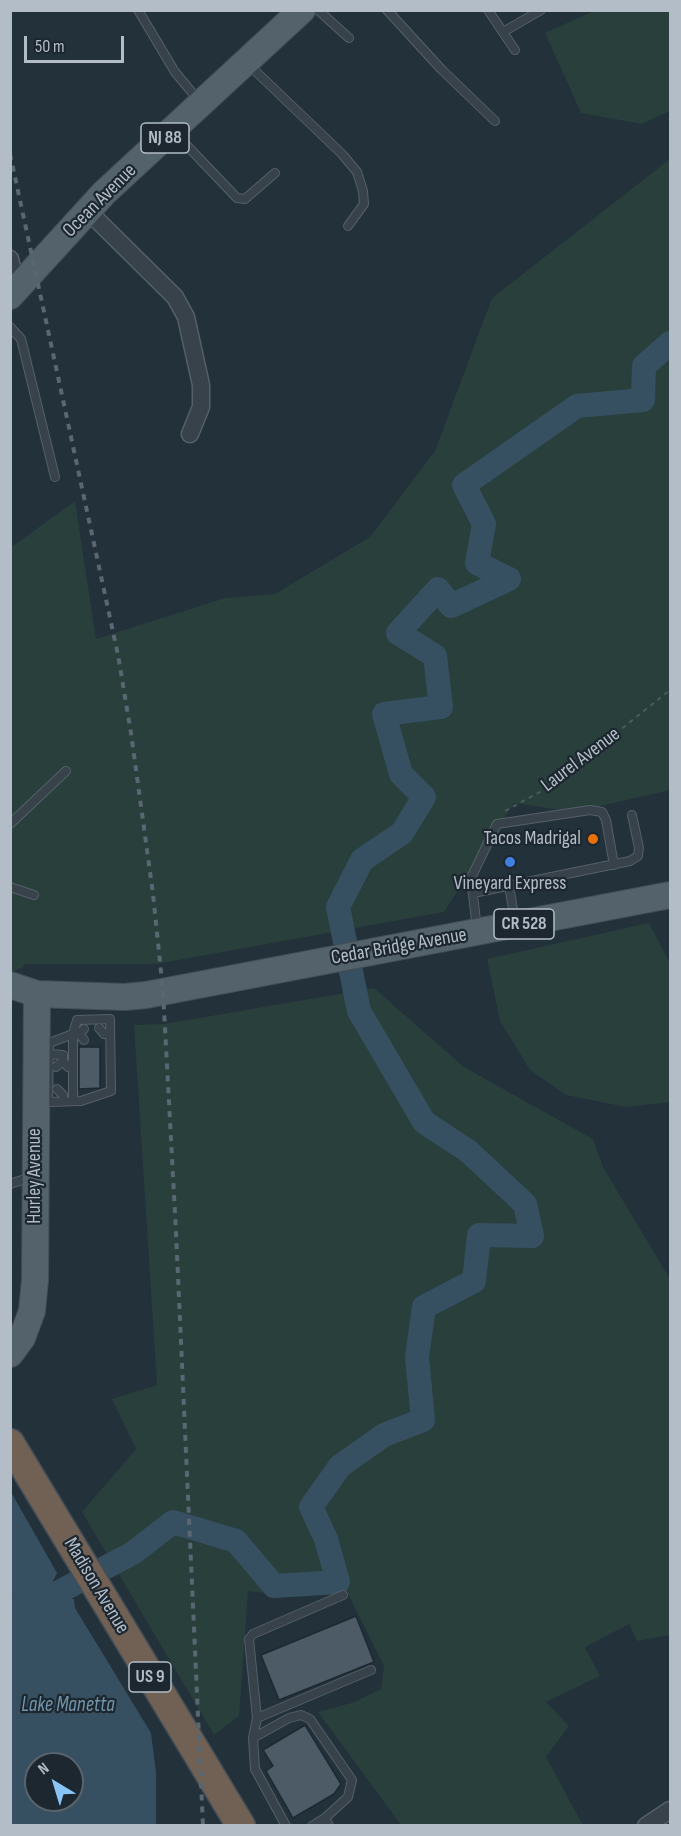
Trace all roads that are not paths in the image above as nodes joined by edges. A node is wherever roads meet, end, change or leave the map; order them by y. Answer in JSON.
{"nodes":[{"id":1,"x":138,"y":10,"type":"edge"},
{"id":2,"x":318,"y":10,"type":"edge"},
{"id":3,"x":387,"y":10,"type":"edge"},
{"id":4,"x":488,"y":10,"type":"edge"},
{"id":5,"x":541,"y":10,"type":"edge"},
{"id":6,"x":293,"y":13,"type":"edge"},
{"id":7,"x":503,"y":32,"type":"junction"},
{"id":8,"x":349,"y":38,"type":"dead end"},
{"id":9,"x":515,"y":50,"type":"dead end"},
{"id":10,"x":246,"y":62,"type":"junction"},
{"id":11,"x":201,"y":104,"type":"junction"},
{"id":12,"x":495,"y":121,"type":"dead end"},
{"id":13,"x":172,"y":131,"type":"junction"},
{"id":14,"x":275,"y":173,"type":"dead end"},
{"id":15,"x":88,"y":211,"type":"junction"},
{"id":16,"x":348,"y":226,"type":"dead end"},
{"id":17,"x":10,"y":259,"type":"edge"},
{"id":18,"x":14,"y":292,"type":"edge"},
{"id":19,"x":10,"y":327,"type":"edge"},
{"id":20,"x":190,"y":434,"type":"dead end"},
{"id":21,"x":55,"y":477,"type":"dead end"},
{"id":22,"x":66,"y":771,"type":"dead end"},
{"id":23,"x":632,"y":815,"type":"dead end"},
{"id":24,"x":10,"y":824,"type":"edge"},
{"id":25,"x":614,"y":865,"type":"junction"},
{"id":26,"x":509,"y":886,"type":"junction"},
{"id":27,"x":10,"y":887,"type":"edge"},
{"id":28,"x":473,"y":893,"type":"junction"},
{"id":29,"x":34,"y":895,"type":"dead end"},
{"id":30,"x":668,"y":900,"type":"edge"},
{"id":31,"x":515,"y":925,"type":"junction"},
{"id":32,"x":477,"y":933,"type":"junction"},
{"id":33,"x":10,"y":985,"type":"edge"},
{"id":34,"x":37,"y":994,"type":"junction"},
{"id":35,"x":95,"y":1008,"type":"junction"},
{"id":36,"x":80,"y":1034,"type":"junction"},
{"id":37,"x":45,"y":1047,"type":"junction"},
{"id":38,"x":62,"y":1065,"type":"dead end"},
{"id":39,"x":73,"y":1101,"type":"junction"},
{"id":40,"x":42,"y":1103,"type":"junction"},
{"id":41,"x":34,"y":1176,"type":"junction"},
{"id":42,"x":10,"y":1184,"type":"edge"},
{"id":43,"x":10,"y":1354,"type":"edge"},
{"id":44,"x":10,"y":1443,"type":"edge"},
{"id":45,"x":343,"y":1595,"type":"dead end"},
{"id":46,"x":371,"y":1670,"type":"dead end"},
{"id":47,"x":257,"y":1718,"type":"junction"},
{"id":48,"x":253,"y":1737,"type":"junction"},
{"id":49,"x":670,"y":1810,"type":"edge"},
{"id":50,"x":327,"y":1822,"type":"edge"},
{"id":51,"x":241,"y":1826,"type":"edge"},
{"id":52,"x":286,"y":1826,"type":"edge"},
{"id":53,"x":312,"y":1826,"type":"edge"},
{"id":54,"x":646,"y":1826,"type":"edge"}],
"edges":[{"from":1,"to":11,"type":"lane"},
{"from":2,"to":8,"type":"lane"},
{"from":3,"to":12,"type":"lane"},
{"from":4,"to":7,"type":"lane"},
{"from":5,"to":7,"type":"lane"},
{"from":6,"to":10,"type":"main road","name":"Ocean Avenue","number":"NJ 88"},
{"from":7,"to":9,"type":"lane"},
{"from":10,"to":11,"type":"main road","name":"Ocean Avenue","number":"NJ 88"},
{"from":10,"to":16,"type":"lane"},
{"from":11,"to":13,"type":"main road","name":"Ocean Avenue","number":"NJ 88"},
{"from":13,"to":14,"type":"lane"},
{"from":13,"to":15,"type":"main road","name":"Ocean Avenue","number":"NJ 88"},
{"from":15,"to":18,"type":"main road","name":"Ocean Avenue","number":"NJ 88"},
{"from":15,"to":20,"type":"street"},
{"from":17,"to":18,"type":"street"},
{"from":19,"to":21,"type":"lane"},
{"from":22,"to":24,"type":"lane"},
{"from":23,"to":25,"type":"lane"},
{"from":25,"to":26,"type":"lane"},
{"from":25,"to":28,"type":"lane"},
{"from":26,"to":28,"type":"lane"},
{"from":26,"to":31,"type":"lane"},
{"from":27,"to":29,"type":"lane"},
{"from":28,"to":32,"type":"lane"},
{"from":30,"to":31,"type":"main road","name":"Cedar Bridge Avenue","number":"CR 528"},
{"from":31,"to":32,"type":"main road","name":"Cedar Bridge Avenue","number":"CR 528"},
{"from":32,"to":35,"type":"main road","name":"Cedar Bridge Avenue","number":"CR 528"},
{"from":33,"to":34,"type":"main road"},
{"from":34,"to":35,"type":"main road","number":"CR 528"},
{"from":34,"to":37,"type":"main road","name":"Hurley Avenue"},
{"from":35,"to":36,"type":"lane"},
{"from":35,"to":39,"type":"lane"},
{"from":36,"to":37,"type":"lane"},
{"from":36,"to":39,"type":"lane"},
{"from":37,"to":38,"type":"lane"},
{"from":37,"to":40,"type":"main road","name":"Hurley Avenue"},
{"from":39,"to":40,"type":"lane"},
{"from":40,"to":41,"type":"main road","name":"Hurley Avenue"},
{"from":41,"to":42,"type":"lane"},
{"from":41,"to":43,"type":"main road","name":"Hurley Avenue"},
{"from":44,"to":51,"type":"highway","name":"Madison Avenue","number":"US 9"},
{"from":45,"to":47,"type":"lane"},
{"from":46,"to":47,"type":"lane"},
{"from":47,"to":48,"type":"lane"},
{"from":48,"to":50,"type":"lane"},
{"from":48,"to":52,"type":"lane"},
{"from":49,"to":54,"type":"street"},
{"from":50,"to":53,"type":"lane"}]}
